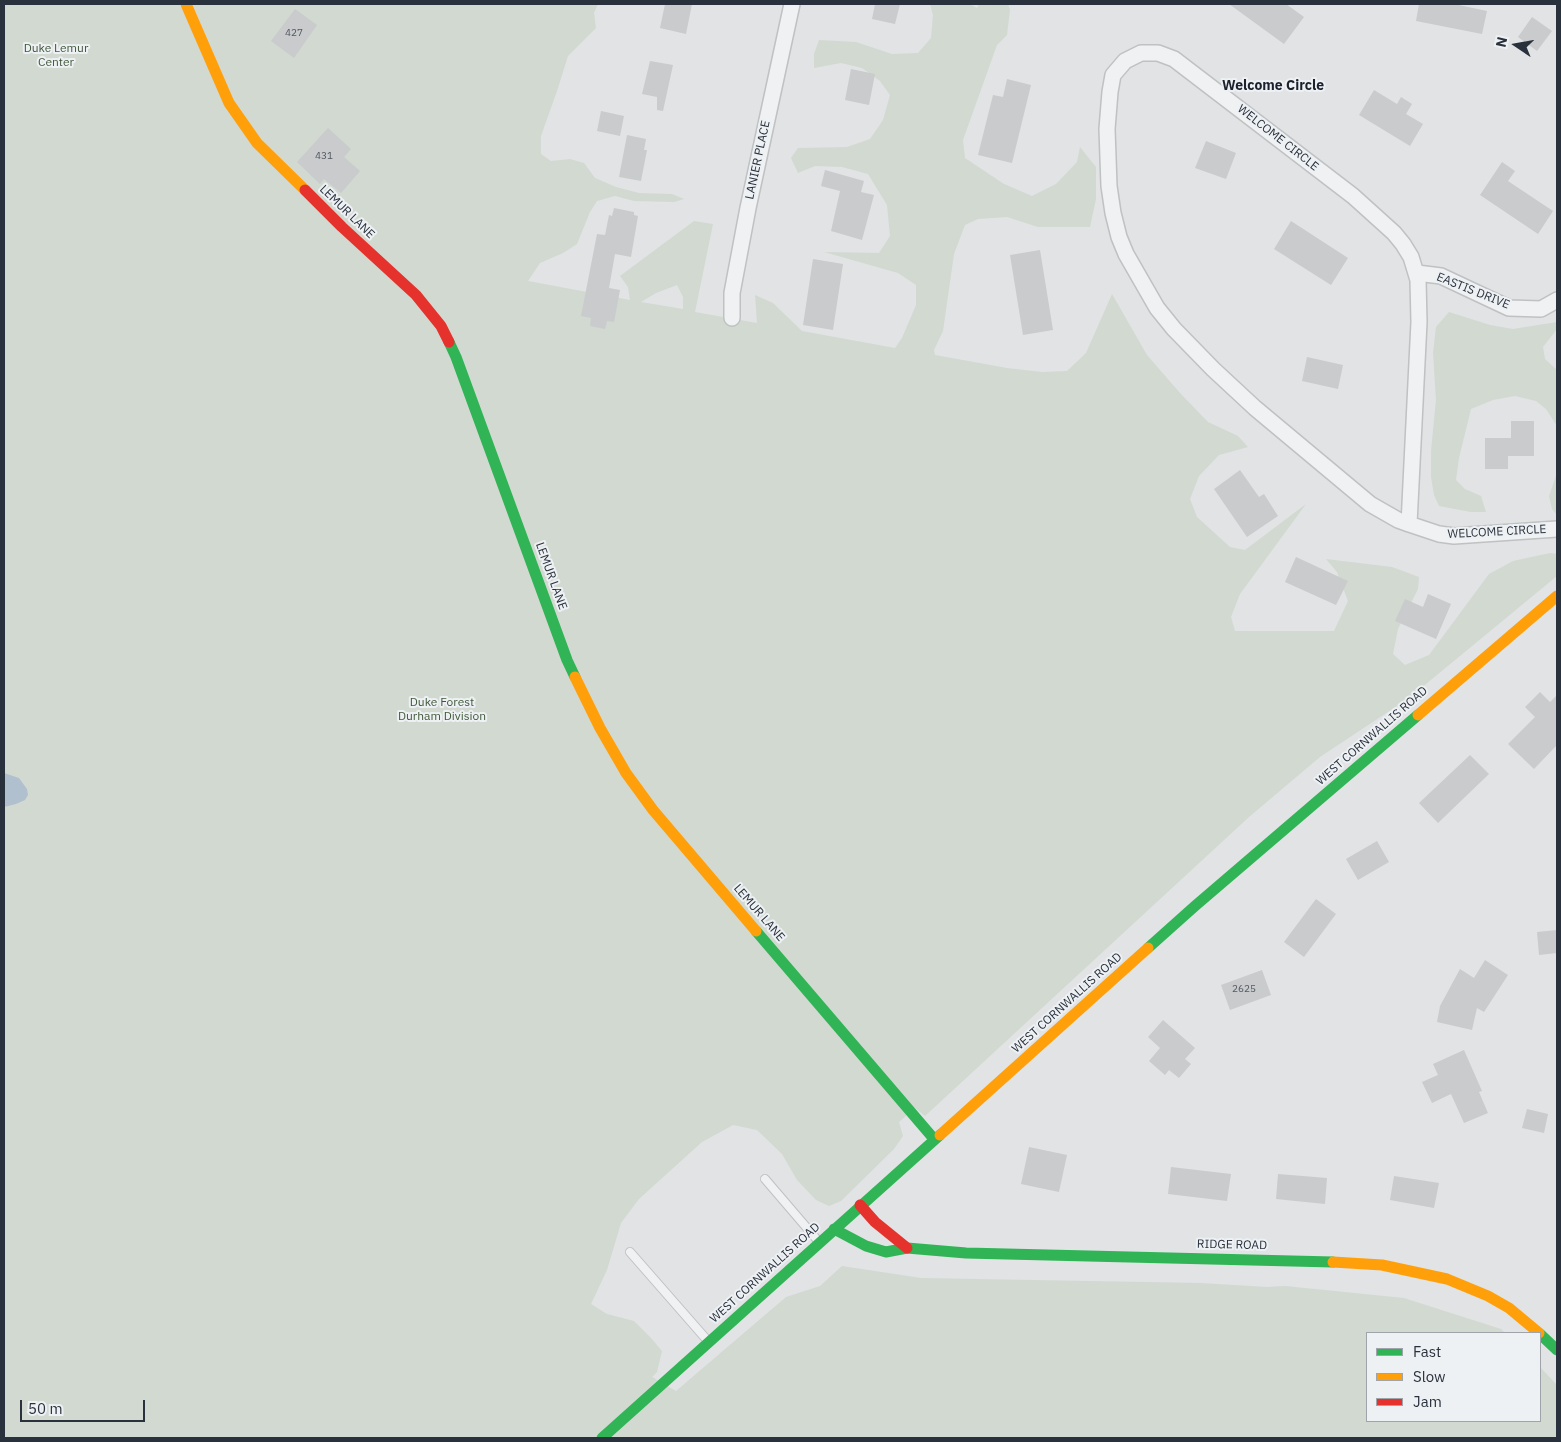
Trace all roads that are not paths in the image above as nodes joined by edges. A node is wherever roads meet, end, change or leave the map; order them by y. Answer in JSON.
{"nodes":[{"id":1,"x":186,"y":4,"type":"edge"},
{"id":2,"x":792,"y":4,"type":"edge"},
{"id":3,"x":1417,"y":273,"type":"junction"},
{"id":4,"x":1557,"y":300,"type":"edge"},
{"id":5,"x":732,"y":318,"type":"dead end"},
{"id":6,"x":1409,"y":524,"type":"junction"},
{"id":7,"x":1557,"y":529,"type":"edge"},
{"id":8,"x":1557,"y":596,"type":"edge"},
{"id":9,"x":934,"y":1139,"type":"junction"},
{"id":10,"x":765,"y":1179,"type":"dead end"},
{"id":11,"x":860,"y":1205,"type":"junction"},
{"id":12,"x":834,"y":1228,"type":"junction"},
{"id":13,"x":819,"y":1242,"type":"junction"},
{"id":14,"x":907,"y":1248,"type":"junction"},
{"id":15,"x":630,"y":1252,"type":"dead end"},
{"id":16,"x":1539,"y":1332,"type":"edge"},
{"id":17,"x":1541,"y":1334,"type":"edge"},
{"id":18,"x":709,"y":1342,"type":"junction"},
{"id":19,"x":1557,"y":1350,"type":"edge"},
{"id":20,"x":602,"y":1438,"type":"edge"}],
"edges":[{"from":1,"to":9,"type":"street","name":"LEMUR LANE"},
{"from":2,"to":5,"type":"street","name":"LANIER PLACE"},
{"from":3,"to":4,"type":"street","name":"EASTIS DRIVE"},
{"from":3,"to":6,"type":"street","name":"WELCOME CIRCLE"},
{"from":3,"to":6,"type":"street","name":"WELCOME CIRCLE"},
{"from":6,"to":7,"type":"street","name":"WELCOME CIRCLE"},
{"from":8,"to":9,"type":"street","name":"WEST CORNWALLIS ROAD"},
{"from":9,"to":11,"type":"street","name":"WEST CORNWALLIS ROAD"},
{"from":10,"to":13,"type":"lane"},
{"from":11,"to":12,"type":"street","name":"WEST CORNWALLIS ROAD"},
{"from":11,"to":14,"type":"street"},
{"from":12,"to":13,"type":"street","name":"WEST CORNWALLIS ROAD"},
{"from":12,"to":14,"type":"street","name":"RIDGE ROAD"},
{"from":13,"to":18,"type":"street","name":"WEST CORNWALLIS ROAD"},
{"from":14,"to":16,"type":"street","name":"RIDGE ROAD"},
{"from":15,"to":18,"type":"lane"},
{"from":17,"to":19,"type":"street","name":"RIDGE ROAD"},
{"from":18,"to":20,"type":"street","name":"WEST CORNWALLIS ROAD"}]}
